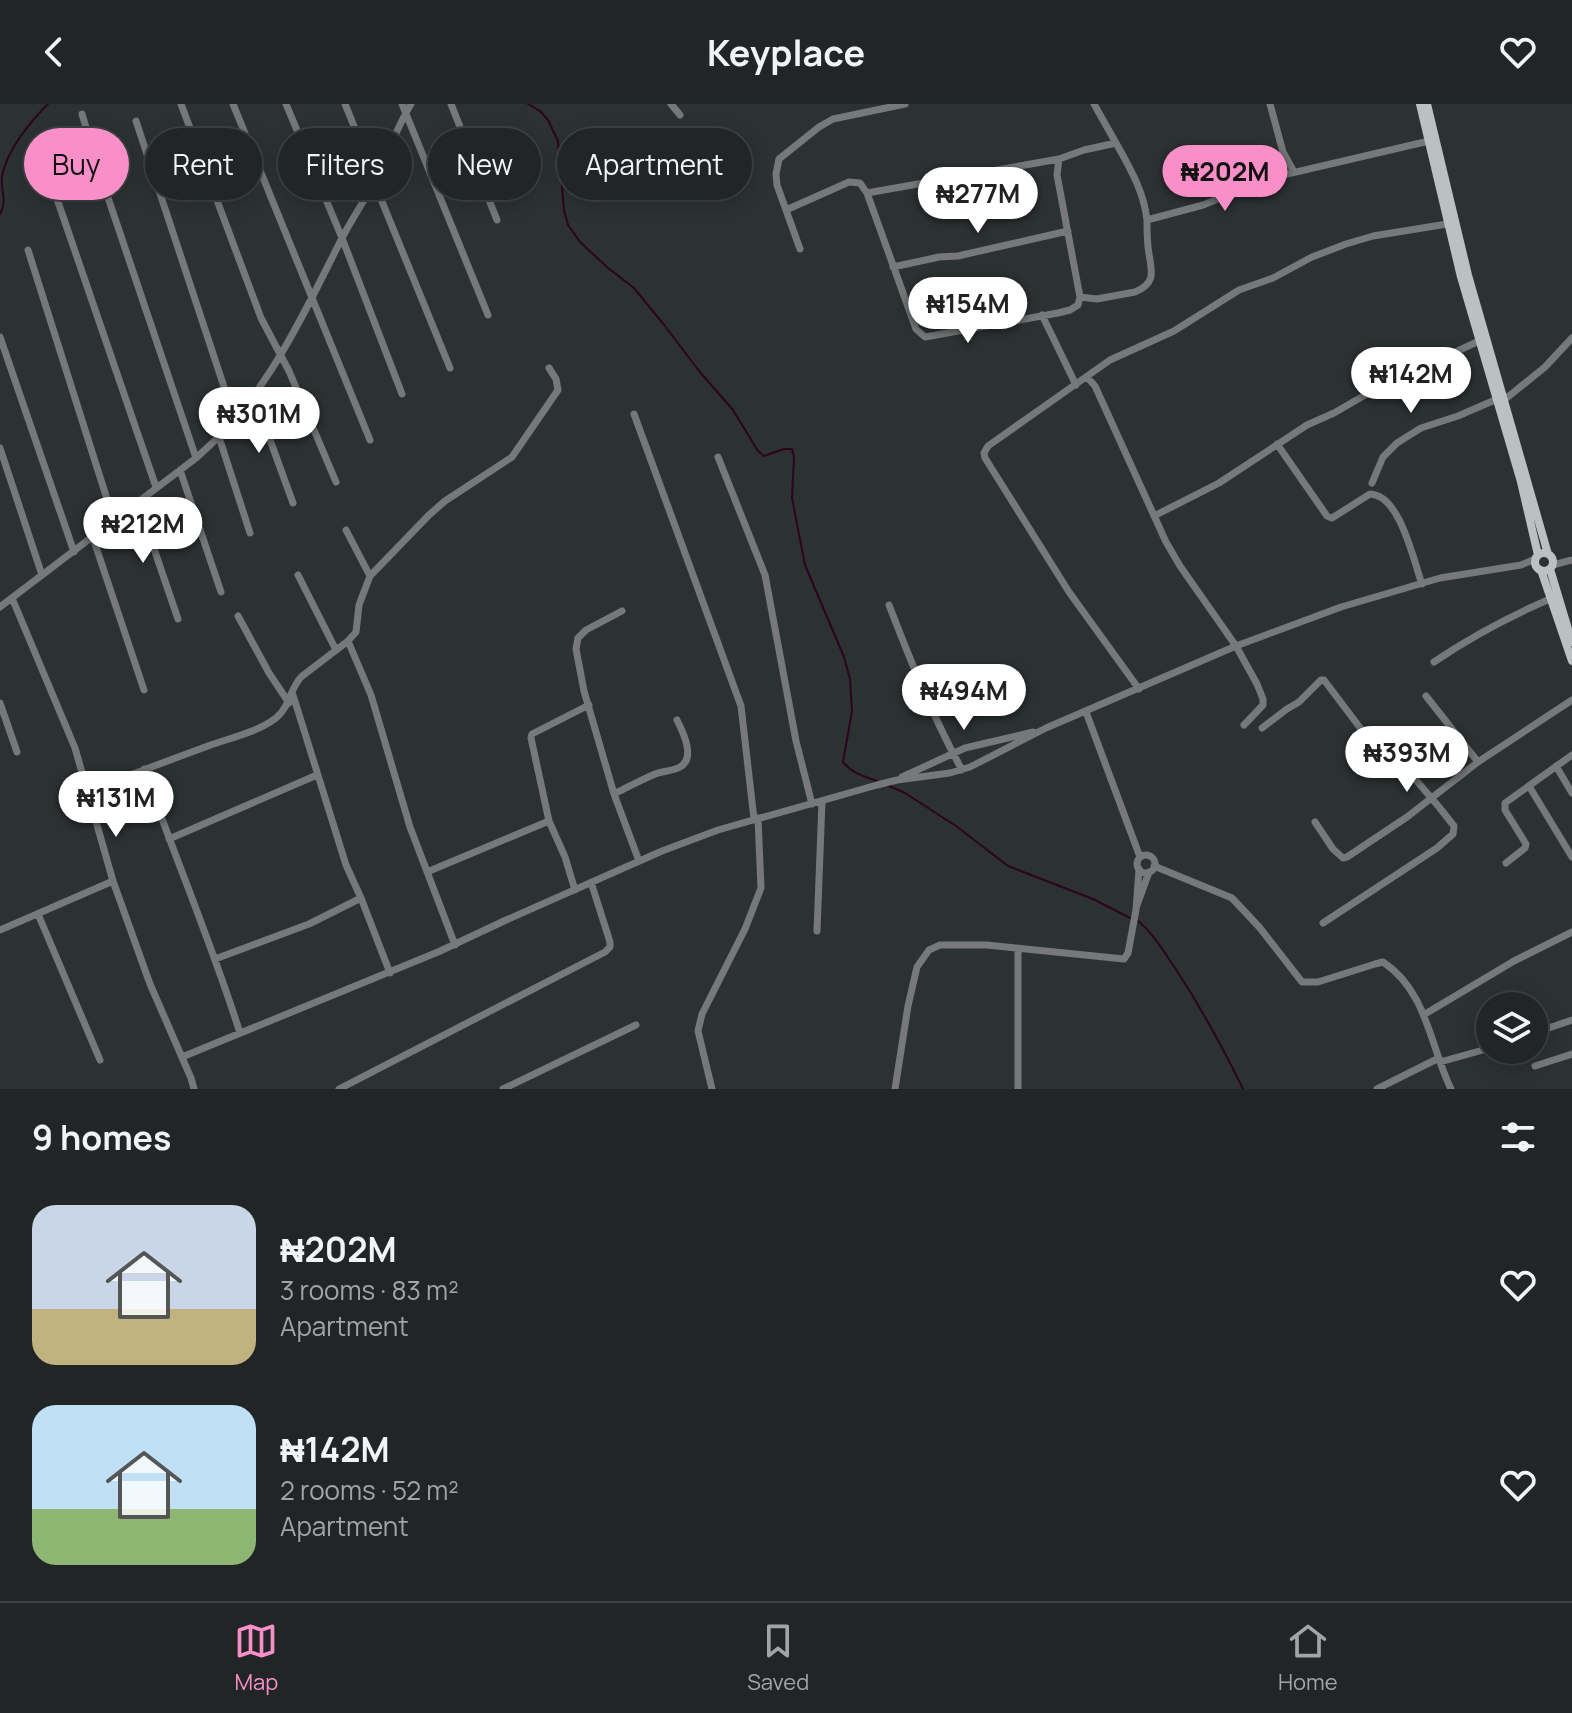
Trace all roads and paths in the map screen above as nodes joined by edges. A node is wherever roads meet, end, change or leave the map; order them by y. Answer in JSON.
{"nodes":[{"id":1,"x":181,"y":104,"type":"edge"},
{"id":2,"x":233,"y":104,"type":"edge"},
{"id":3,"x":286,"y":104,"type":"edge"},
{"id":4,"x":345,"y":104,"type":"edge"},
{"id":5,"x":402,"y":104,"type":"edge"},
{"id":6,"x":411,"y":104,"type":"edge"},
{"id":7,"x":451,"y":104,"type":"edge"},
{"id":8,"x":671,"y":104,"type":"edge"},
{"id":9,"x":1270,"y":104,"type":"edge"},
{"id":10,"x":1420,"y":104,"type":"edge"},
{"id":11,"x":1427,"y":104,"type":"edge"},
{"id":12,"x":899,"y":105,"type":"edge"},
{"id":13,"x":1098,"y":105,"type":"edge"},
{"id":14,"x":405,"y":113,"type":"junction"},
{"id":15,"x":82,"y":114,"type":"dead end"},
{"id":16,"x":680,"y":115,"type":"dead end"},
{"id":17,"x":136,"y":121,"type":"dead end"},
{"id":18,"x":355,"y":128,"type":"edge"},
{"id":19,"x":398,"y":128,"type":"edge"},
{"id":20,"x":1429,"y":141,"type":"junction"},
{"id":21,"x":1116,"y":143,"type":"junction"},
{"id":22,"x":1059,"y":159,"type":"junction"},
{"id":23,"x":1294,"y":172,"type":"junction"},
{"id":24,"x":867,"y":193,"type":"junction"},
{"id":25,"x":57,"y":200,"type":"edge"},
{"id":26,"x":364,"y":200,"type":"edge"},
{"id":27,"x":381,"y":200,"type":"edge"},
{"id":28,"x":786,"y":210,"type":"junction"},
{"id":29,"x":497,"y":220,"type":"dead end"},
{"id":30,"x":1147,"y":220,"type":"junction"},
{"id":31,"x":1447,"y":224,"type":"junction"},
{"id":32,"x":1068,"y":231,"type":"junction"},
{"id":33,"x":342,"y":238,"type":"junction"},
{"id":34,"x":800,"y":249,"type":"dead end"},
{"id":35,"x":28,"y":250,"type":"dead end"},
{"id":36,"x":893,"y":267,"type":"junction"},
{"id":37,"x":1080,"y":297,"type":"junction"},
{"id":38,"x":312,"y":299,"type":"junction"},
{"id":39,"x":488,"y":315,"type":"dead end"},
{"id":40,"x":1042,"y":315,"type":"junction"},
{"id":41,"x":0,"y":337,"type":"edge"},
{"id":42,"x":1572,"y":338,"type":"edge"},
{"id":43,"x":1479,"y":341,"type":"junction"},
{"id":44,"x":280,"y":355,"type":"junction"},
{"id":45,"x":450,"y":368,"type":"dead end"},
{"id":46,"x":549,"y":368,"type":"dead end"},
{"id":47,"x":1087,"y":377,"type":"junction"},
{"id":48,"x":1076,"y":385,"type":"junction"},
{"id":49,"x":402,"y":394,"type":"dead end"},
{"id":50,"x":254,"y":396,"type":"junction"},
{"id":51,"x":1500,"y":400,"type":"junction"},
{"id":52,"x":634,"y":414,"type":"dead end"},
{"id":53,"x":235,"y":420,"type":"junction"},
{"id":54,"x":219,"y":437,"type":"junction"},
{"id":55,"x":370,"y":440,"type":"dead end"},
{"id":56,"x":1277,"y":444,"type":"junction"},
{"id":57,"x":0,"y":448,"type":"edge"},
{"id":58,"x":718,"y":457,"type":"dead end"},
{"id":59,"x":196,"y":458,"type":"junction"},
{"id":60,"x":180,"y":470,"type":"junction"},
{"id":61,"x":336,"y":482,"type":"dead end"},
{"id":62,"x":1372,"y":483,"type":"dead end"},
{"id":63,"x":156,"y":487,"type":"junction"},
{"id":64,"x":138,"y":502,"type":"junction"},
{"id":65,"x":293,"y":503,"type":"dead end"},
{"id":66,"x":1154,"y":516,"type":"junction"},
{"id":67,"x":114,"y":521,"type":"junction"},
{"id":68,"x":346,"y":530,"type":"dead end"},
{"id":69,"x":250,"y":533,"type":"dead end"},
{"id":70,"x":93,"y":538,"type":"junction"},
{"id":71,"x":74,"y":552,"type":"junction"},
{"id":72,"x":1568,"y":561,"type":"edge"},
{"id":73,"x":1544,"y":562,"type":"junction"},
{"id":74,"x":42,"y":575,"type":"junction"},
{"id":75,"x":298,"y":575,"type":"dead end"},
{"id":76,"x":370,"y":576,"type":"junction"},
{"id":77,"x":1422,"y":584,"type":"junction"},
{"id":78,"x":221,"y":592,"type":"dead end"},
{"id":79,"x":12,"y":598,"type":"junction"},
{"id":80,"x":1550,"y":599,"type":"junction"},
{"id":81,"x":889,"y":605,"type":"dead end"},
{"id":82,"x":0,"y":607,"type":"edge"},
{"id":83,"x":622,"y":611,"type":"dead end"},
{"id":84,"x":238,"y":616,"type":"dead end"},
{"id":85,"x":178,"y":619,"type":"dead end"},
{"id":86,"x":348,"y":641,"type":"junction"},
{"id":87,"x":1572,"y":642,"type":"edge"},
{"id":88,"x":1236,"y":646,"type":"junction"},
{"id":89,"x":336,"y":650,"type":"junction"},
{"id":90,"x":1572,"y":661,"type":"edge"},
{"id":91,"x":1434,"y":662,"type":"dead end"},
{"id":92,"x":1139,"y":689,"type":"junction"},
{"id":93,"x":144,"y":690,"type":"dead end"},
{"id":94,"x":292,"y":693,"type":"junction"},
{"id":95,"x":1426,"y":696,"type":"dead end"},
{"id":96,"x":1572,"y":700,"type":"edge"},
{"id":97,"x":0,"y":703,"type":"edge"},
{"id":98,"x":289,"y":703,"type":"junction"},
{"id":99,"x":589,"y":705,"type":"junction"},
{"id":100,"x":1086,"y":712,"type":"junction"},
{"id":101,"x":677,"y":720,"type":"dead end"},
{"id":102,"x":1244,"y":725,"type":"dead end"},
{"id":103,"x":1046,"y":728,"type":"junction"},
{"id":104,"x":1262,"y":728,"type":"dead end"},
{"id":105,"x":17,"y":752,"type":"dead end"},
{"id":106,"x":953,"y":753,"type":"junction"},
{"id":107,"x":1572,"y":755,"type":"edge"},
{"id":108,"x":1478,"y":762,"type":"junction"},
{"id":109,"x":1556,"y":766,"type":"junction"},
{"id":110,"x":144,"y":769,"type":"junction"},
{"id":111,"x":962,"y":770,"type":"junction"},
{"id":112,"x":317,"y":775,"type":"junction"},
{"id":113,"x":897,"y":780,"type":"junction"},
{"id":114,"x":1529,"y":786,"type":"junction"},
{"id":115,"x":87,"y":792,"type":"junction"},
{"id":116,"x":1572,"y":793,"type":"edge"},
{"id":117,"x":614,"y":794,"type":"junction"},
{"id":118,"x":1431,"y":799,"type":"junction"},
{"id":119,"x":822,"y":801,"type":"junction"},
{"id":120,"x":812,"y":804,"type":"junction"},
{"id":121,"x":756,"y":819,"type":"junction"},
{"id":122,"x":549,"y":821,"type":"junction"},
{"id":123,"x":1315,"y":822,"type":"dead end"},
{"id":124,"x":169,"y":839,"type":"junction"},
{"id":125,"x":1140,"y":857,"type":"junction"},
{"id":126,"x":1572,"y":857,"type":"edge"},
{"id":127,"x":639,"y":861,"type":"junction"},
{"id":128,"x":1506,"y":863,"type":"dead end"},
{"id":129,"x":1139,"y":869,"type":"junction"},
{"id":130,"x":1152,"y":869,"type":"junction"},
{"id":131,"x":427,"y":872,"type":"junction"},
{"id":132,"x":113,"y":881,"type":"junction"},
{"id":133,"x":591,"y":882,"type":"junction"},
{"id":134,"x":575,"y":890,"type":"junction"},
{"id":135,"x":361,"y":898,"type":"junction"},
{"id":136,"x":1136,"y":910,"type":"junction"},
{"id":137,"x":38,"y":914,"type":"junction"},
{"id":138,"x":1323,"y":923,"type":"dead end"},
{"id":139,"x":0,"y":930,"type":"edge"},
{"id":140,"x":817,"y":931,"type":"dead end"},
{"id":141,"x":1572,"y":932,"type":"edge"},
{"id":142,"x":455,"y":945,"type":"junction"},
{"id":143,"x":1018,"y":948,"type":"junction"},
{"id":144,"x":215,"y":959,"type":"junction"},
{"id":145,"x":390,"y":973,"type":"junction"},
{"id":146,"x":1425,"y":1014,"type":"junction"},
{"id":147,"x":1572,"y":1020,"type":"edge"},
{"id":148,"x":636,"y":1025,"type":"dead end"},
{"id":149,"x":1548,"y":1028,"type":"edge"},
{"id":150,"x":240,"y":1033,"type":"junction"},
{"id":151,"x":1476,"y":1051,"type":"edge"},
{"id":152,"x":1572,"y":1054,"type":"edge"},
{"id":153,"x":182,"y":1057,"type":"junction"},
{"id":154,"x":100,"y":1060,"type":"dead end"},
{"id":155,"x":1439,"y":1060,"type":"junction"},
{"id":156,"x":1535,"y":1066,"type":"dead end"},
{"id":157,"x":354,"y":1085,"type":"edge"},
{"id":158,"x":520,"y":1085,"type":"edge"},
{"id":159,"x":194,"y":1089,"type":"edge"},
{"id":160,"x":339,"y":1089,"type":"edge"},
{"id":161,"x":503,"y":1089,"type":"edge"},
{"id":162,"x":712,"y":1089,"type":"edge"},
{"id":163,"x":895,"y":1089,"type":"edge"},
{"id":164,"x":1018,"y":1089,"type":"edge"},
{"id":165,"x":1377,"y":1089,"type":"edge"},
{"id":166,"x":1451,"y":1089,"type":"edge"}],
"edges":[{"from":1,"to":44,"type":"street"},
{"from":2,"to":38,"type":"street"},
{"from":3,"to":33,"type":"street"},
{"from":4,"to":18,"type":"street"},
{"from":5,"to":14,"type":"street"},
{"from":6,"to":14,"type":"street"},
{"from":7,"to":29,"type":"street"},
{"from":8,"to":16,"type":"street"},
{"from":9,"to":23,"type":"street"},
{"from":10,"to":20,"type":"main road"},
{"from":11,"to":51,"type":"main road"},
{"from":12,"to":28,"type":"street"},
{"from":13,"to":21,"type":"street"},
{"from":14,"to":19,"type":"street"},
{"from":14,"to":39,"type":"street"},
{"from":15,"to":59,"type":"street"},
{"from":17,"to":53,"type":"street"},
{"from":20,"to":23,"type":"street"},
{"from":20,"to":31,"type":"main road"},
{"from":21,"to":22,"type":"street"},
{"from":21,"to":30,"type":"street"},
{"from":22,"to":24,"type":"street"},
{"from":22,"to":32,"type":"street"},
{"from":23,"to":30,"type":"street"},
{"from":24,"to":28,"type":"street"},
{"from":24,"to":36,"type":"street"},
{"from":25,"to":63,"type":"street"},
{"from":26,"to":33,"type":"street"},
{"from":27,"to":45,"type":"street"},
{"from":28,"to":34,"type":"street"},
{"from":30,"to":37,"type":"street"},
{"from":31,"to":43,"type":"main road"},
{"from":31,"to":47,"type":"street"},
{"from":32,"to":36,"type":"street"},
{"from":32,"to":37,"type":"street"},
{"from":33,"to":38,"type":"street"},
{"from":33,"to":49,"type":"street"},
{"from":35,"to":67,"type":"street"},
{"from":36,"to":40,"type":"street"},
{"from":37,"to":40,"type":"street"},
{"from":38,"to":44,"type":"street"},
{"from":38,"to":55,"type":"street"},
{"from":40,"to":48,"type":"street"},
{"from":41,"to":71,"type":"street"},
{"from":42,"to":51,"type":"street"},
{"from":43,"to":51,"type":"main road"},
{"from":43,"to":56,"type":"street"},
{"from":44,"to":50,"type":"street"},
{"from":44,"to":61,"type":"street"},
{"from":46,"to":76,"type":"street"},
{"from":47,"to":48,"type":"street"},
{"from":47,"to":66,"type":"street"},
{"from":48,"to":92,"type":"street"},
{"from":50,"to":53,"type":"street"},
{"from":50,"to":65,"type":"street"},
{"from":51,"to":62,"type":"street"},
{"from":51,"to":73,"type":"main road"},
{"from":52,"to":121,"type":"street"},
{"from":53,"to":54,"type":"street"},
{"from":54,"to":59,"type":"street"},
{"from":54,"to":69,"type":"street"},
{"from":56,"to":66,"type":"street"},
{"from":56,"to":77,"type":"street"},
{"from":57,"to":74,"type":"street"},
{"from":58,"to":120,"type":"street"},
{"from":59,"to":60,"type":"street"},
{"from":60,"to":63,"type":"street"},
{"from":60,"to":78,"type":"street"},
{"from":63,"to":64,"type":"street"},
{"from":64,"to":67,"type":"street"},
{"from":64,"to":85,"type":"street"},
{"from":66,"to":88,"type":"street"},
{"from":67,"to":70,"type":"street"},
{"from":68,"to":76,"type":"street"},
{"from":70,"to":71,"type":"street"},
{"from":70,"to":93,"type":"street"},
{"from":71,"to":74,"type":"street"},
{"from":72,"to":73,"type":"street"},
{"from":73,"to":77,"type":"street"},
{"from":73,"to":80,"type":"main road"},
{"from":73,"to":87,"type":"main road"},
{"from":74,"to":79,"type":"street"},
{"from":75,"to":89,"type":"street"},
{"from":76,"to":86,"type":"street"},
{"from":77,"to":88,"type":"street"},
{"from":79,"to":82,"type":"street"},
{"from":79,"to":115,"type":"street"},
{"from":80,"to":90,"type":"main road"},
{"from":80,"to":91,"type":"street"},
{"from":81,"to":106,"type":"street"},
{"from":83,"to":99,"type":"street"},
{"from":84,"to":98,"type":"street"},
{"from":86,"to":89,"type":"street"},
{"from":86,"to":131,"type":"street"},
{"from":88,"to":92,"type":"street"},
{"from":88,"to":102,"type":"street"},
{"from":89,"to":94,"type":"street"},
{"from":92,"to":100,"type":"street"},
{"from":94,"to":98,"type":"street"},
{"from":94,"to":112,"type":"street"},
{"from":95,"to":108,"type":"street"},
{"from":96,"to":108,"type":"street"},
{"from":97,"to":105,"type":"street"},
{"from":98,"to":110,"type":"street"},
{"from":99,"to":117,"type":"street"},
{"from":99,"to":122,"type":"street"},
{"from":100,"to":103,"type":"street"},
{"from":100,"to":125,"type":"street"},
{"from":101,"to":117,"type":"street"},
{"from":103,"to":106,"type":"street"},
{"from":103,"to":111,"type":"street"},
{"from":104,"to":118,"type":"street"},
{"from":106,"to":111,"type":"street"},
{"from":106,"to":113,"type":"street"},
{"from":107,"to":109,"type":"street"},
{"from":108,"to":118,"type":"street"},
{"from":109,"to":114,"type":"street"},
{"from":109,"to":116,"type":"street"},
{"from":110,"to":115,"type":"street"},
{"from":110,"to":124,"type":"street"},
{"from":111,"to":113,"type":"street"},
{"from":112,"to":124,"type":"street"},
{"from":112,"to":135,"type":"street"},
{"from":113,"to":119,"type":"street"},
{"from":114,"to":126,"type":"street"},
{"from":114,"to":128,"type":"street"},
{"from":115,"to":132,"type":"street"},
{"from":117,"to":127,"type":"street"},
{"from":118,"to":123,"type":"street"},
{"from":118,"to":138,"type":"street"},
{"from":119,"to":120,"type":"street"},
{"from":119,"to":140,"type":"street"},
{"from":120,"to":121,"type":"street"},
{"from":121,"to":127,"type":"street"},
{"from":121,"to":162,"type":"street"},
{"from":122,"to":131,"type":"street"},
{"from":122,"to":134,"type":"street"},
{"from":124,"to":144,"type":"street"},
{"from":125,"to":129,"type":"street"},
{"from":125,"to":130,"type":"street"},
{"from":127,"to":133,"type":"street"},
{"from":129,"to":130,"type":"street"},
{"from":129,"to":136,"type":"street"},
{"from":130,"to":136,"type":"street"},
{"from":130,"to":146,"type":"street"},
{"from":131,"to":142,"type":"street"},
{"from":132,"to":137,"type":"street"},
{"from":132,"to":153,"type":"street"},
{"from":133,"to":134,"type":"street"},
{"from":133,"to":157,"type":"street"},
{"from":134,"to":142,"type":"street"},
{"from":135,"to":144,"type":"street"},
{"from":135,"to":145,"type":"street"},
{"from":136,"to":143,"type":"street"},
{"from":137,"to":139,"type":"street"},
{"from":137,"to":154,"type":"street"},
{"from":141,"to":146,"type":"street"},
{"from":142,"to":145,"type":"street"},
{"from":143,"to":163,"type":"street"},
{"from":143,"to":164,"type":"street"},
{"from":144,"to":150,"type":"street"},
{"from":145,"to":150,"type":"street"},
{"from":146,"to":155,"type":"street"},
{"from":147,"to":149,"type":"street"},
{"from":148,"to":158,"type":"street"},
{"from":150,"to":153,"type":"street"},
{"from":151,"to":155,"type":"street"},
{"from":152,"to":156,"type":"street"},
{"from":153,"to":159,"type":"street"},
{"from":155,"to":165,"type":"street"},
{"from":155,"to":166,"type":"street"},
{"from":157,"to":160,"type":"street"},
{"from":158,"to":161,"type":"street"}]}
